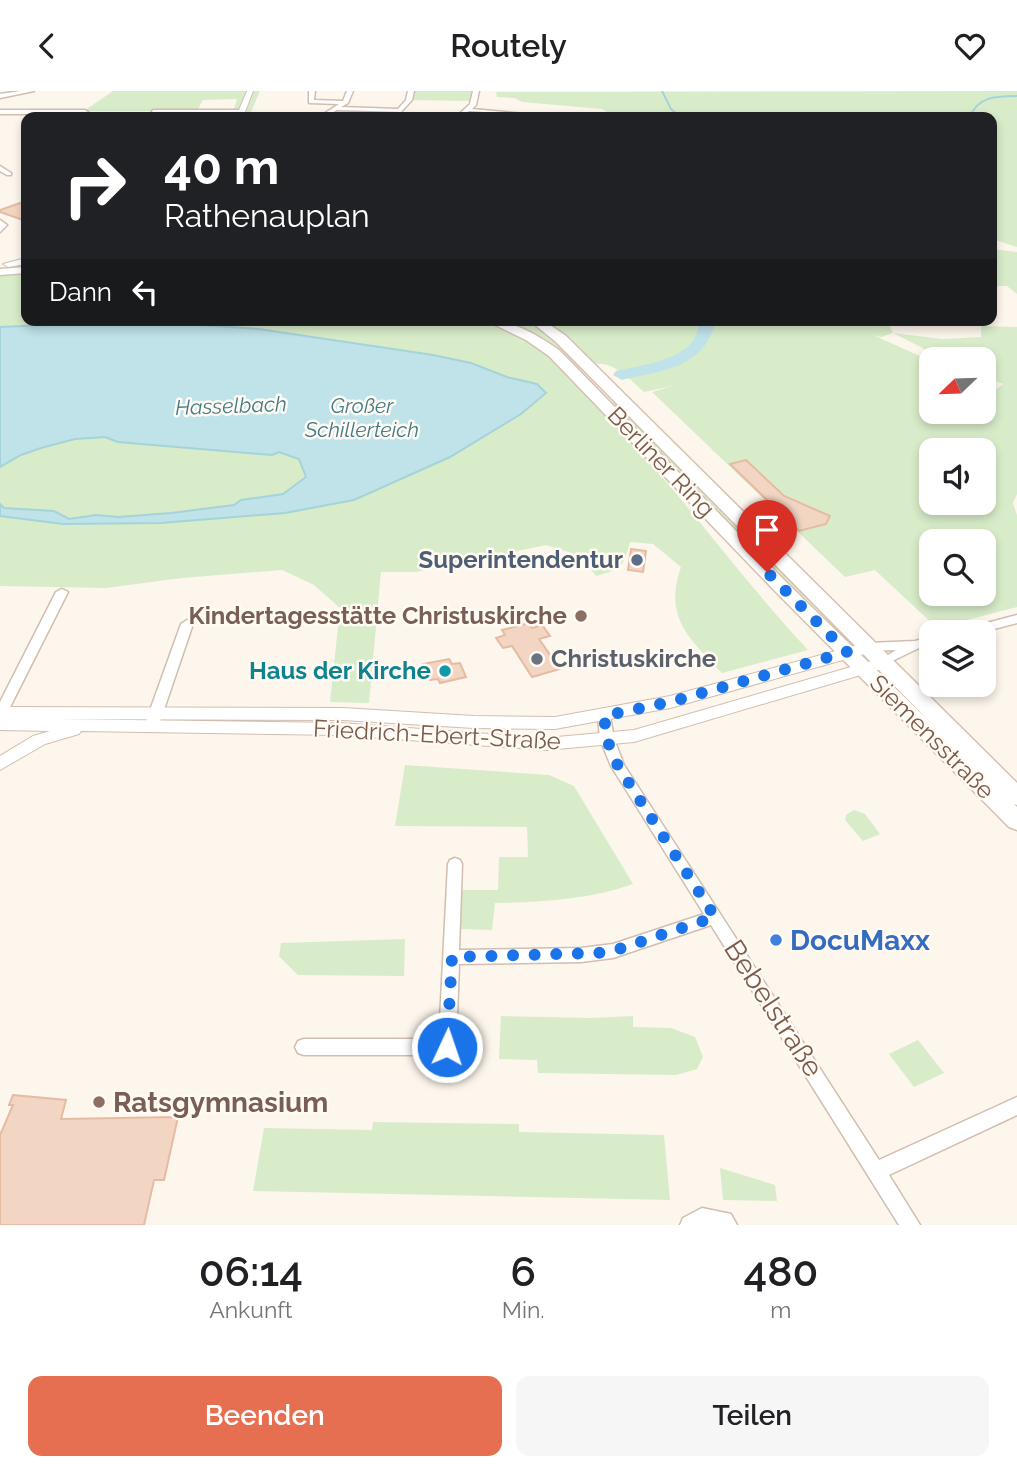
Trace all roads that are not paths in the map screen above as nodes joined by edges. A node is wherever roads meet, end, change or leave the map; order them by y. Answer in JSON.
{"nodes":[{"id":1,"x":31,"y":91,"type":"edge"},
{"id":2,"x":250,"y":91,"type":"edge"},
{"id":3,"x":312,"y":91,"type":"edge"},
{"id":4,"x":350,"y":91,"type":"edge"},
{"id":5,"x":411,"y":91,"type":"edge"},
{"id":6,"x":476,"y":91,"type":"edge"},
{"id":7,"x":0,"y":96,"type":"edge"},
{"id":8,"x":345,"y":103,"type":"junction"},
{"id":9,"x":338,"y":109,"type":"junction"},
{"id":10,"x":470,"y":110,"type":"junction"},
{"id":11,"x":377,"y":111,"type":"joint"},
{"id":12,"x":0,"y":112,"type":"edge"},
{"id":13,"x":85,"y":112,"type":"dead end"},
{"id":14,"x":241,"y":112,"type":"edge"},
{"id":15,"x":332,"y":112,"type":"edge"},
{"id":16,"x":467,"y":112,"type":"edge"},
{"id":17,"x":494,"y":112,"type":"edge"},
{"id":18,"x":0,"y":168,"type":"edge"},
{"id":19,"x":9,"y":174,"type":"dead end"},
{"id":20,"x":0,"y":222,"type":"edge"},
{"id":21,"x":0,"y":230,"type":"edge"},
{"id":22,"x":21,"y":263,"type":"edge"},
{"id":23,"x":3,"y":267,"type":"edge"},
{"id":24,"x":21,"y":270,"type":"edge"},
{"id":25,"x":505,"y":326,"type":"edge"},
{"id":26,"x":543,"y":326,"type":"edge"},
{"id":27,"x":62,"y":592,"type":"dead end"},
{"id":28,"x":1017,"y":619,"type":"edge"},
{"id":29,"x":187,"y":624,"type":"dead end"},
{"id":30,"x":996,"y":625,"type":"edge"},
{"id":31,"x":919,"y":644,"type":"edge"},
{"id":32,"x":915,"y":645,"type":"junction"},
{"id":33,"x":847,"y":652,"type":"junction"},
{"id":34,"x":872,"y":659,"type":"junction"},
{"id":35,"x":0,"y":714,"type":"edge"},
{"id":36,"x":604,"y":716,"type":"junction"},
{"id":37,"x":153,"y":720,"type":"junction"},
{"id":38,"x":0,"y":724,"type":"edge"},
{"id":39,"x":93,"y":726,"type":"junction"},
{"id":40,"x":607,"y":740,"type":"junction"},
{"id":41,"x":0,"y":764,"type":"edge"},
{"id":42,"x":1017,"y":797,"type":"edge"},
{"id":43,"x":1017,"y":821,"type":"edge"},
{"id":44,"x":455,"y":864,"type":"dead end"},
{"id":45,"x":715,"y":917,"type":"junction"},
{"id":46,"x":452,"y":957,"type":"junction"},
{"id":47,"x":304,"y":1047,"type":"dead end"},
{"id":48,"x":1017,"y":1106,"type":"edge"},
{"id":49,"x":877,"y":1171,"type":"junction"},
{"id":50,"x":690,"y":1225,"type":"edge"},
{"id":51,"x":727,"y":1225,"type":"edge"},
{"id":52,"x":910,"y":1225,"type":"edge"}],
"edges":[{"from":1,"to":7,"type":"street"},
{"from":2,"to":14,"type":"street"},
{"from":3,"to":8,"type":"street"},
{"from":4,"to":8,"type":"street"},
{"from":5,"to":11,"type":"street"},
{"from":6,"to":10,"type":"street"},
{"from":8,"to":9,"type":"street"},
{"from":9,"to":11,"type":"street"},
{"from":9,"to":15,"type":"street"},
{"from":10,"to":16,"type":"street"},
{"from":10,"to":17,"type":"street"},
{"from":12,"to":13,"type":"street"},
{"from":18,"to":19,"type":"street"},
{"from":20,"to":21,"type":"street"},
{"from":22,"to":23,"type":"main road"},
{"from":23,"to":24,"type":"main road"},
{"from":25,"to":33,"type":"main road","name":"Berliner Ring"},
{"from":26,"to":34,"type":"main road","name":"Berliner Ring"},
{"from":27,"to":35,"type":"street"},
{"from":28,"to":30,"type":"street"},
{"from":29,"to":37,"type":"street"},
{"from":31,"to":32,"type":"street"},
{"from":32,"to":34,"type":"street"},
{"from":32,"to":34,"type":"street"},
{"from":33,"to":34,"type":"main road","name":"Siemensstraße"},
{"from":33,"to":36,"type":"street","name":"Friedrich-Ebert-Straße"},
{"from":34,"to":40,"type":"street","name":"Friedrich-Ebert-Straße"},
{"from":34,"to":42,"type":"main road","name":"Siemensstraße"},
{"from":34,"to":43,"type":"main road","name":"Siemensstraße"},
{"from":35,"to":37,"type":"street","name":"Friedrich-Ebert-Straße"},
{"from":36,"to":37,"type":"street","name":"Friedrich-Ebert-Straße"},
{"from":36,"to":40,"type":"street","name":"Bebelstraße"},
{"from":37,"to":39,"type":"street","name":"Friedrich-Ebert-Straße"},
{"from":37,"to":40,"type":"street","name":"Friedrich-Ebert-Straße"},
{"from":38,"to":39,"type":"street","name":"Friedrich-Ebert-Straße"},
{"from":39,"to":41,"type":"street"},
{"from":40,"to":45,"type":"street","name":"Bebelstraße"},
{"from":44,"to":46,"type":"street"},
{"from":45,"to":46,"type":"street"},
{"from":45,"to":49,"type":"street","name":"Bebelstraße"},
{"from":46,"to":47,"type":"street"},
{"from":48,"to":49,"type":"street"},
{"from":49,"to":52,"type":"street","name":"Bebelstraße"},
{"from":50,"to":51,"type":"street"}]}
